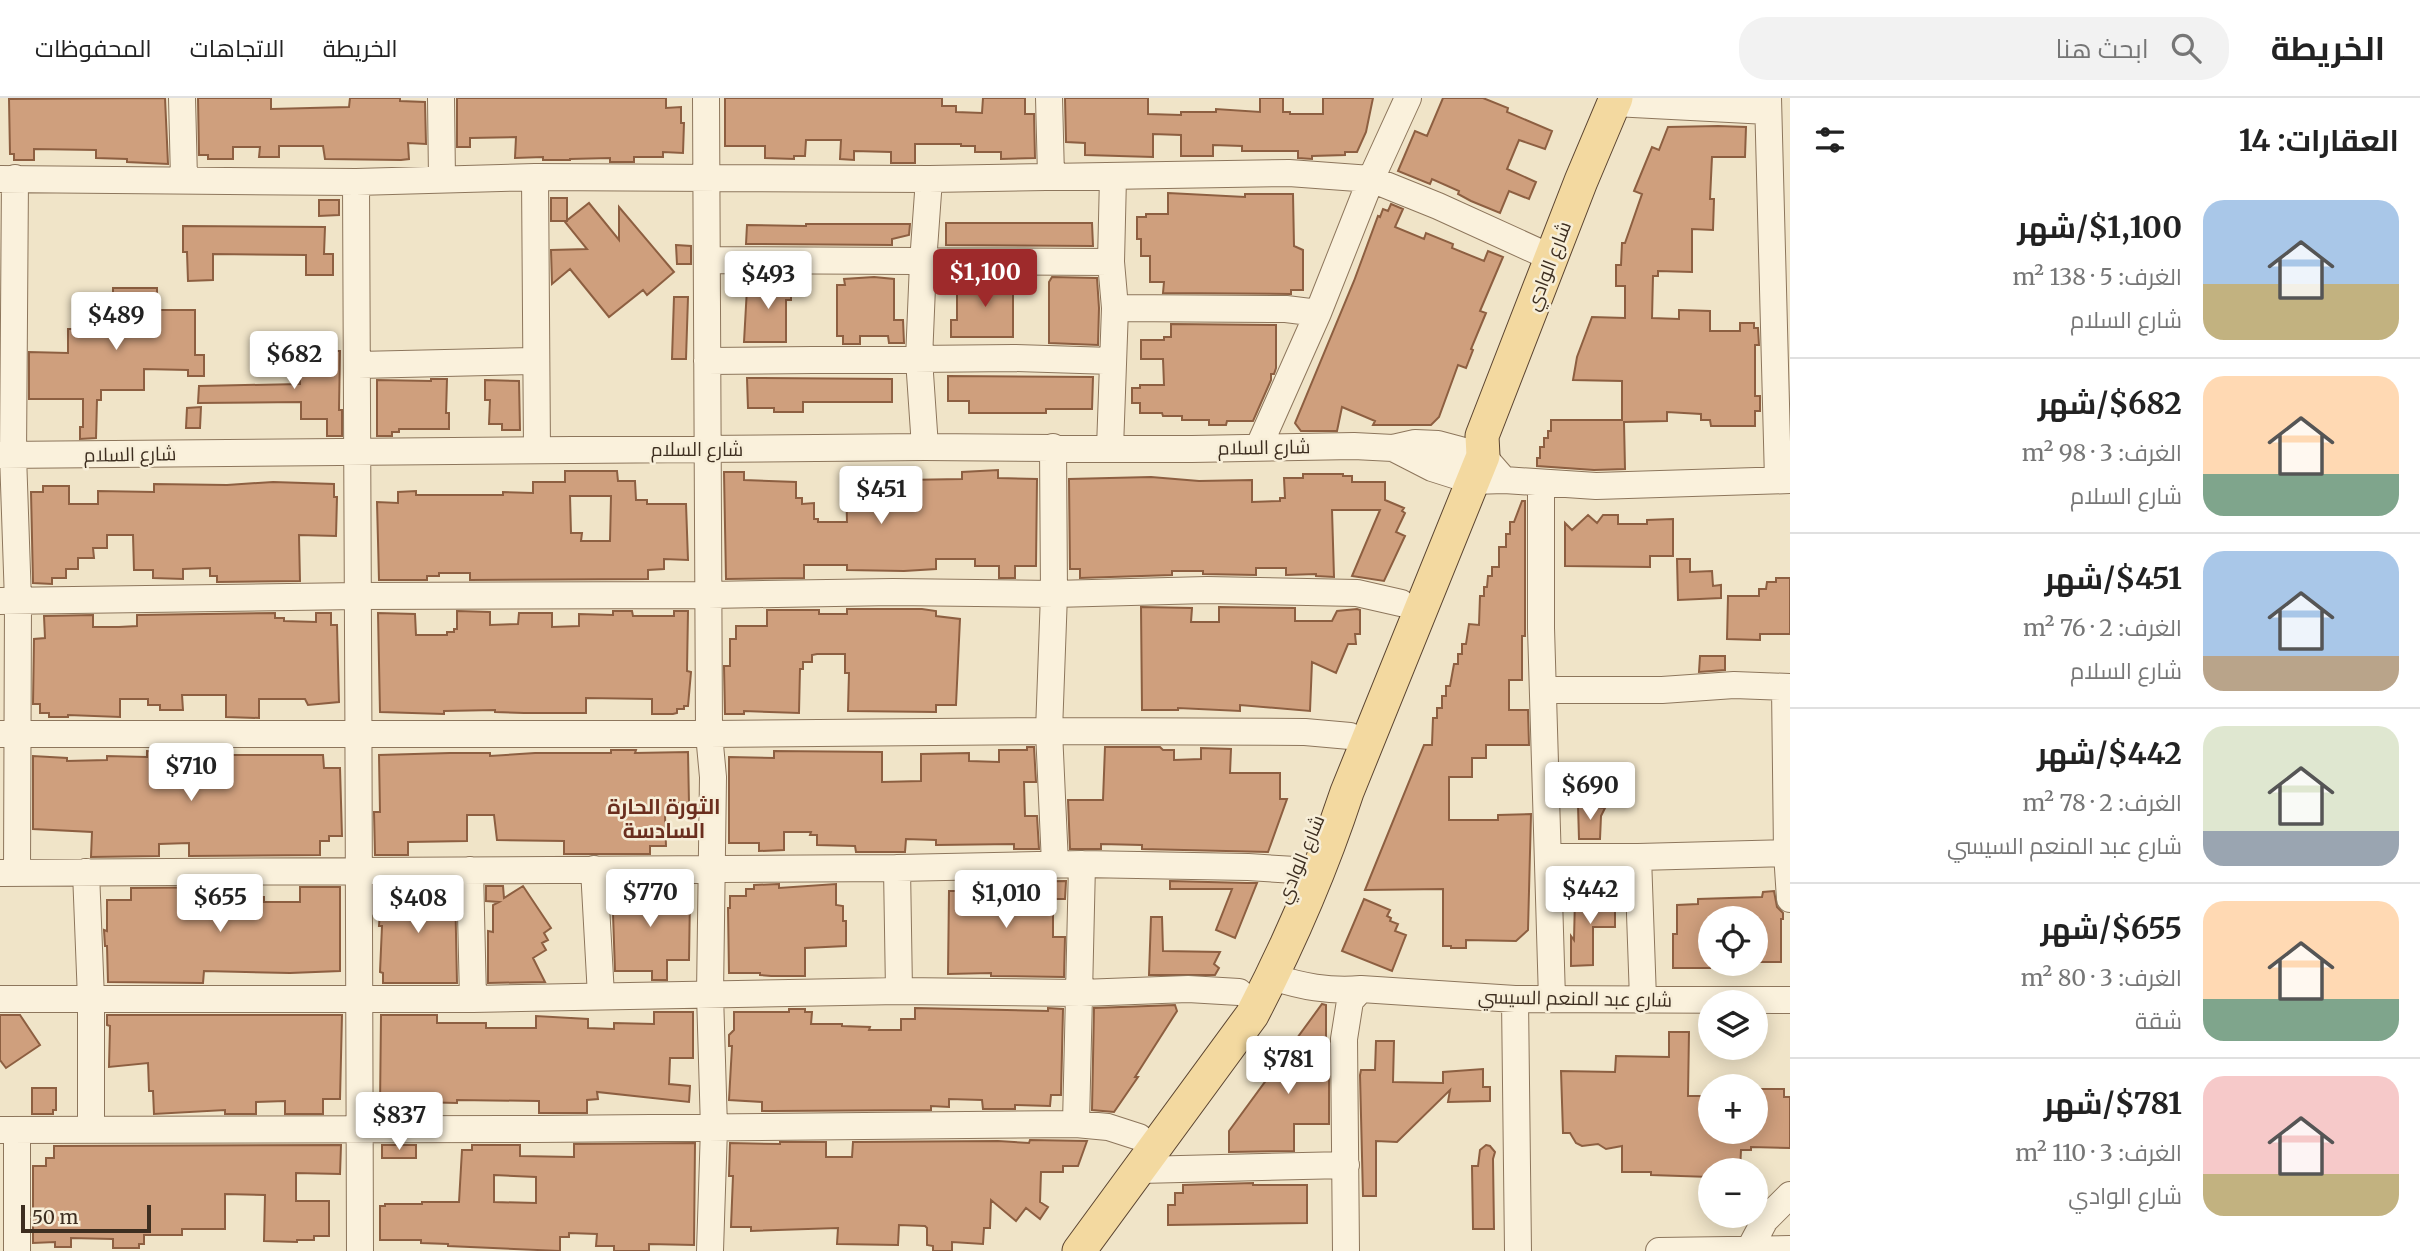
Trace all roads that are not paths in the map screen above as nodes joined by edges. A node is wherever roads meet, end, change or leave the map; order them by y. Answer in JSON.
{"nodes":[{"id":1,"x":182,"y":98,"type":"edge"},
{"id":2,"x":441,"y":98,"type":"edge"},
{"id":3,"x":706,"y":98,"type":"edge"},
{"id":4,"x":1049,"y":98,"type":"edge"},
{"id":5,"x":1408,"y":98,"type":"edge"},
{"id":6,"x":1615,"y":100,"type":"edge"},
{"id":7,"x":1768,"y":105,"type":"edge"},
{"id":8,"x":1051,"y":176,"type":"junction"},
{"id":9,"x":535,"y":177,"type":"junction"},
{"id":10,"x":707,"y":177,"type":"junction"},
{"id":11,"x":1114,"y":177,"type":"junction"},
{"id":12,"x":8,"y":178,"type":"edge"},
{"id":13,"x":184,"y":179,"type":"junction"},
{"id":14,"x":442,"y":179,"type":"junction"},
{"id":15,"x":929,"y":179,"type":"junction"},
{"id":16,"x":1371,"y":179,"type":"junction"},
{"id":17,"x":356,"y":181,"type":"junction"},
{"id":18,"x":1552,"y":258,"type":"junction"},
{"id":19,"x":707,"y":260,"type":"junction"},
{"id":20,"x":1111,"y":262,"type":"junction"},
{"id":21,"x":923,"y":263,"type":"junction"},
{"id":22,"x":1115,"y":308,"type":"junction"},
{"id":23,"x":1318,"y":313,"type":"junction"},
{"id":24,"x":7,"y":320,"type":"edge"},
{"id":25,"x":919,"y":359,"type":"junction"},
{"id":26,"x":1112,"y":360,"type":"junction"},
{"id":27,"x":535,"y":361,"type":"junction"},
{"id":28,"x":707,"y":361,"type":"junction"},
{"id":29,"x":358,"y":365,"type":"junction"},
{"id":30,"x":1259,"y":446,"type":"junction"},
{"id":31,"x":925,"y":447,"type":"junction"},
{"id":32,"x":1053,"y":447,"type":"junction"},
{"id":33,"x":1110,"y":448,"type":"junction"},
{"id":34,"x":708,"y":449,"type":"junction"},
{"id":35,"x":537,"y":450,"type":"junction"},
{"id":36,"x":358,"y":452,"type":"junction"},
{"id":37,"x":7,"y":455,"type":"edge"},
{"id":38,"x":1477,"y":463,"type":"junction"},
{"id":39,"x":1784,"y":480,"type":"edge"},
{"id":40,"x":1541,"y":484,"type":"junction"},
{"id":41,"x":1054,"y":594,"type":"junction"},
{"id":42,"x":708,"y":595,"type":"junction"},
{"id":43,"x":359,"y":596,"type":"junction"},
{"id":44,"x":9,"y":601,"type":"edge"},
{"id":45,"x":1401,"y":603,"type":"junction"},
{"id":46,"x":1787,"y":687,"type":"edge"},
{"id":47,"x":1544,"y":691,"type":"junction"},
{"id":48,"x":1049,"y":730,"type":"junction"},
{"id":49,"x":8,"y":734,"type":"edge"},
{"id":50,"x":360,"y":734,"type":"junction"},
{"id":51,"x":709,"y":734,"type":"junction"},
{"id":52,"x":1350,"y":736,"type":"junction"},
{"id":53,"x":1787,"y":853,"type":"junction"},
{"id":54,"x":1549,"y":857,"type":"junction"},
{"id":55,"x":1638,"y":857,"type":"junction"},
{"id":56,"x":1055,"y":864,"type":"junction"},
{"id":57,"x":1082,"y":864,"type":"junction"},
{"id":58,"x":897,"y":867,"type":"junction"},
{"id":59,"x":594,"y":869,"type":"junction"},
{"id":60,"x":711,"y":869,"type":"junction"},
{"id":61,"x":470,"y":870,"type":"junction"},
{"id":62,"x":1295,"y":870,"type":"junction"},
{"id":63,"x":359,"y":871,"type":"junction"},
{"id":64,"x":86,"y":872,"type":"junction"},
{"id":65,"x":8,"y":873,"type":"edge"},
{"id":66,"x":1790,"y":899,"type":"edge"},
{"id":67,"x":1276,"y":967,"type":"junction"},
{"id":68,"x":1361,"y":989,"type":"junction"},
{"id":69,"x":899,"y":991,"type":"junction"},
{"id":70,"x":1239,"y":992,"type":"junction"},
{"id":71,"x":1081,"y":993,"type":"junction"},
{"id":72,"x":710,"y":994,"type":"junction"},
{"id":73,"x":601,"y":996,"type":"junction"},
{"id":74,"x":0,"y":999,"type":"edge"},
{"id":75,"x":91,"y":999,"type":"junction"},
{"id":76,"x":360,"y":999,"type":"junction"},
{"id":77,"x":473,"y":999,"type":"junction"},
{"id":78,"x":1515,"y":999,"type":"junction"},
{"id":79,"x":1552,"y":999,"type":"junction"},
{"id":80,"x":1643,"y":999,"type":"junction"},
{"id":81,"x":1790,"y":1000,"type":"edge"},
{"id":82,"x":1076,"y":1124,"type":"junction"},
{"id":83,"x":358,"y":1128,"type":"junction"},
{"id":84,"x":713,"y":1128,"type":"junction"},
{"id":85,"x":91,"y":1129,"type":"junction"},
{"id":86,"x":9,"y":1130,"type":"edge"},
{"id":87,"x":1139,"y":1137,"type":"junction"},
{"id":88,"x":1346,"y":1165,"type":"junction"},
{"id":89,"x":1140,"y":1170,"type":"junction"},
{"id":90,"x":1790,"y":1195,"type":"edge"},
{"id":91,"x":1790,"y":1249,"type":"edge"},
{"id":92,"x":1749,"y":1250,"type":"edge"},
{"id":93,"x":17,"y":1251,"type":"edge"},
{"id":94,"x":360,"y":1251,"type":"edge"},
{"id":95,"x":710,"y":1251,"type":"edge"},
{"id":96,"x":1057,"y":1251,"type":"edge"},
{"id":97,"x":1079,"y":1251,"type":"edge"},
{"id":98,"x":1346,"y":1251,"type":"edge"},
{"id":99,"x":1518,"y":1251,"type":"edge"},
{"id":100,"x":1659,"y":1251,"type":"edge"}],
"edges":[{"from":1,"to":13,"type":"street"},
{"from":2,"to":14,"type":"street"},
{"from":3,"to":10,"type":"street"},
{"from":4,"to":8,"type":"street"},
{"from":5,"to":16,"type":"street"},
{"from":6,"to":7,"type":"street"},
{"from":6,"to":18,"type":"main road","name":"شارع الوادي"},
{"from":7,"to":39,"type":"street"},
{"from":8,"to":11,"type":"street"},
{"from":8,"to":15,"type":"street"},
{"from":9,"to":10,"type":"street"},
{"from":9,"to":14,"type":"street"},
{"from":9,"to":27,"type":"street"},
{"from":10,"to":15,"type":"street"},
{"from":10,"to":19,"type":"street"},
{"from":11,"to":16,"type":"street"},
{"from":11,"to":20,"type":"street"},
{"from":12,"to":13,"type":"street"},
{"from":12,"to":24,"type":"street"},
{"from":13,"to":17,"type":"street"},
{"from":14,"to":17,"type":"street"},
{"from":15,"to":21,"type":"street"},
{"from":16,"to":18,"type":"street"},
{"from":16,"to":23,"type":"street"},
{"from":17,"to":29,"type":"street"},
{"from":18,"to":38,"type":"main road","name":"شارع الوادي"},
{"from":19,"to":21,"type":"street"},
{"from":19,"to":28,"type":"street"},
{"from":20,"to":21,"type":"street"},
{"from":20,"to":22,"type":"street"},
{"from":21,"to":25,"type":"street"},
{"from":22,"to":23,"type":"street"},
{"from":22,"to":26,"type":"street"},
{"from":23,"to":30,"type":"street"},
{"from":24,"to":37,"type":"street"},
{"from":25,"to":26,"type":"street"},
{"from":25,"to":28,"type":"street"},
{"from":25,"to":31,"type":"street"},
{"from":26,"to":33,"type":"street"},
{"from":27,"to":29,"type":"street"},
{"from":27,"to":35,"type":"street"},
{"from":28,"to":34,"type":"street"},
{"from":29,"to":36,"type":"street"},
{"from":30,"to":33,"type":"street","name":"شارع السلام"},
{"from":30,"to":38,"type":"street","name":"شارع السلام"},
{"from":31,"to":32,"type":"street","name":"شارع السلام"},
{"from":31,"to":34,"type":"street","name":"شارع السلام"},
{"from":32,"to":33,"type":"street","name":"شارع السلام"},
{"from":32,"to":41,"type":"street"},
{"from":34,"to":35,"type":"street","name":"شارع السلام"},
{"from":34,"to":42,"type":"street"},
{"from":35,"to":36,"type":"street","name":"شارع السلام"},
{"from":36,"to":37,"type":"street","name":"شارع السلام"},
{"from":36,"to":43,"type":"street"},
{"from":37,"to":44,"type":"street"},
{"from":38,"to":40,"type":"street","name":"شارع السلام"},
{"from":38,"to":45,"type":"main road","name":"شارع الوادي"},
{"from":38,"to":67,"type":"main road","name":"شارع الوادي"},
{"from":39,"to":40,"type":"street","name":"شارع السلام"},
{"from":40,"to":47,"type":"street"},
{"from":41,"to":42,"type":"street"},
{"from":41,"to":45,"type":"street"},
{"from":41,"to":48,"type":"street"},
{"from":42,"to":43,"type":"street"},
{"from":42,"to":51,"type":"street"},
{"from":43,"to":44,"type":"street"},
{"from":43,"to":50,"type":"street"},
{"from":44,"to":49,"type":"street"},
{"from":45,"to":52,"type":"main road","name":"شارع الوادي"},
{"from":46,"to":47,"type":"street"},
{"from":46,"to":53,"type":"street"},
{"from":47,"to":54,"type":"street"},
{"from":48,"to":51,"type":"street"},
{"from":48,"to":52,"type":"street"},
{"from":48,"to":56,"type":"street"},
{"from":49,"to":50,"type":"street"},
{"from":49,"to":65,"type":"street"},
{"from":50,"to":51,"type":"street"},
{"from":50,"to":63,"type":"street"},
{"from":51,"to":60,"type":"street"},
{"from":52,"to":62,"type":"main road","name":"شارع الوادي"},
{"from":53,"to":55,"type":"street"},
{"from":53,"to":66,"type":"street"},
{"from":54,"to":55,"type":"street"},
{"from":54,"to":79,"type":"street"},
{"from":55,"to":80,"type":"street"},
{"from":56,"to":57,"type":"street"},
{"from":56,"to":58,"type":"street"},
{"from":57,"to":62,"type":"street"},
{"from":57,"to":71,"type":"street"},
{"from":58,"to":60,"type":"street"},
{"from":58,"to":69,"type":"street"},
{"from":59,"to":60,"type":"street"},
{"from":59,"to":61,"type":"street"},
{"from":59,"to":73,"type":"street"},
{"from":60,"to":72,"type":"street"},
{"from":61,"to":63,"type":"street"},
{"from":61,"to":77,"type":"street"},
{"from":62,"to":70,"type":"main road","name":"شارع الوادي"},
{"from":63,"to":64,"type":"street"},
{"from":63,"to":76,"type":"street"},
{"from":64,"to":65,"type":"street"},
{"from":64,"to":75,"type":"street"},
{"from":67,"to":68,"type":"street","name":"شارع عبد المنعم السيسي"},
{"from":67,"to":89,"type":"main road","name":"شارع الوادي"},
{"from":68,"to":78,"type":"street","name":"شارع عبد المنعم السيسي"},
{"from":68,"to":88,"type":"street"},
{"from":69,"to":71,"type":"street"},
{"from":69,"to":72,"type":"street"},
{"from":70,"to":71,"type":"street"},
{"from":70,"to":87,"type":"main road","name":"شارع الوادي"},
{"from":71,"to":82,"type":"street"},
{"from":72,"to":73,"type":"street"},
{"from":72,"to":84,"type":"street"},
{"from":73,"to":77,"type":"street"},
{"from":74,"to":75,"type":"street"},
{"from":75,"to":76,"type":"street"},
{"from":75,"to":85,"type":"street"},
{"from":76,"to":77,"type":"street"},
{"from":76,"to":83,"type":"street"},
{"from":78,"to":79,"type":"street","name":"شارع عبد المنعم السيسي"},
{"from":78,"to":99,"type":"street"},
{"from":79,"to":80,"type":"street","name":"شارع عبد المنعم السيسي"},
{"from":80,"to":81,"type":"street","name":"شارع عبد المنعم السيسي"},
{"from":82,"to":84,"type":"street"},
{"from":82,"to":87,"type":"street"},
{"from":83,"to":84,"type":"street"},
{"from":83,"to":85,"type":"street"},
{"from":83,"to":94,"type":"street"},
{"from":84,"to":95,"type":"street"},
{"from":85,"to":86,"type":"street"},
{"from":86,"to":93,"type":"street"},
{"from":87,"to":96,"type":"main road","name":"شارع الوادي"},
{"from":88,"to":89,"type":"street"},
{"from":88,"to":98,"type":"street"},
{"from":89,"to":97,"type":"main road","name":"شارع الوادي"},
{"from":90,"to":92,"type":"street"},
{"from":91,"to":92,"type":"street"},
{"from":92,"to":100,"type":"street"}]}
